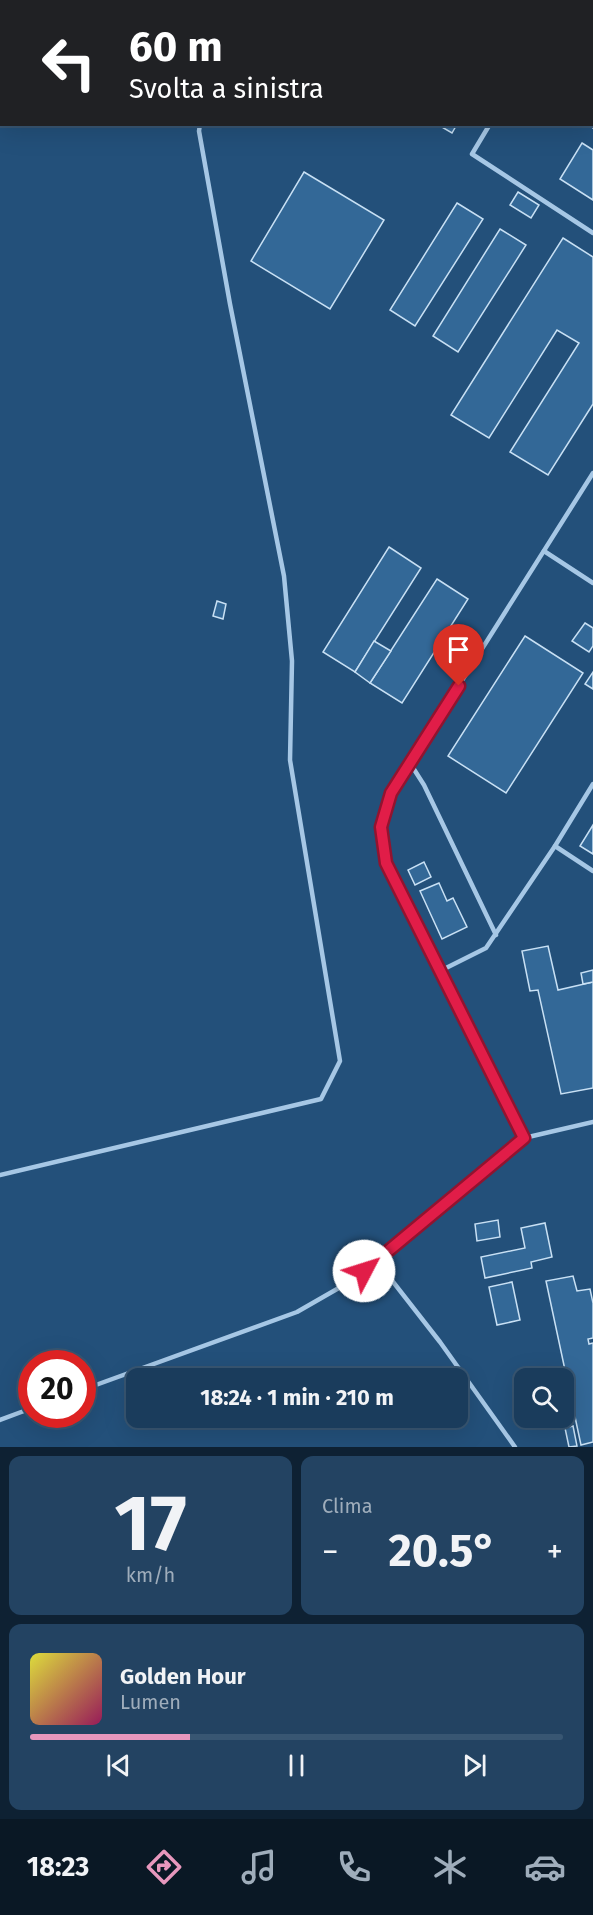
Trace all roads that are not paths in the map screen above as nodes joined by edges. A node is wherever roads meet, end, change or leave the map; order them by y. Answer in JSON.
{"nodes":[{"id":1,"x":200,"y":126,"type":"edge"},
{"id":2,"x":489,"y":126,"type":"edge"},
{"id":3,"x":593,"y":233,"type":"edge"},
{"id":4,"x":593,"y":473,"type":"edge"},
{"id":5,"x":544,"y":551,"type":"junction"},
{"id":6,"x":593,"y":583,"type":"edge"},
{"id":7,"x":410,"y":763,"type":"junction"},
{"id":8,"x":593,"y":784,"type":"edge"},
{"id":9,"x":555,"y":846,"type":"junction"},
{"id":10,"x":593,"y":871,"type":"edge"},
{"id":11,"x":496,"y":935,"type":"junction"},
{"id":12,"x":440,"y":971,"type":"junction"},
{"id":13,"x":593,"y":1122,"type":"edge"},
{"id":14,"x":524,"y":1138,"type":"junction"},
{"id":15,"x":0,"y":1175,"type":"edge"},
{"id":16,"x":376,"y":1260,"type":"junction"},
{"id":17,"x":96,"y":1385,"type":"edge"},
{"id":18,"x":18,"y":1413,"type":"edge"},
{"id":19,"x":0,"y":1420,"type":"edge"},
{"id":20,"x":515,"y":1447,"type":"edge"}],
"edges":[{"from":1,"to":15,"type":"lane"},
{"from":2,"to":3,"type":"lane"},
{"from":4,"to":5,"type":"lane"},
{"from":5,"to":6,"type":"lane"},
{"from":5,"to":7,"type":"lane"},
{"from":7,"to":11,"type":"lane"},
{"from":7,"to":12,"type":"lane"},
{"from":8,"to":9,"type":"lane"},
{"from":9,"to":10,"type":"lane"},
{"from":9,"to":11,"type":"lane"},
{"from":11,"to":12,"type":"lane"},
{"from":12,"to":14,"type":"lane"},
{"from":13,"to":14,"type":"lane"},
{"from":14,"to":16,"type":"lane"},
{"from":16,"to":17,"type":"lane"},
{"from":16,"to":20,"type":"lane"},
{"from":18,"to":19,"type":"lane"}]}
